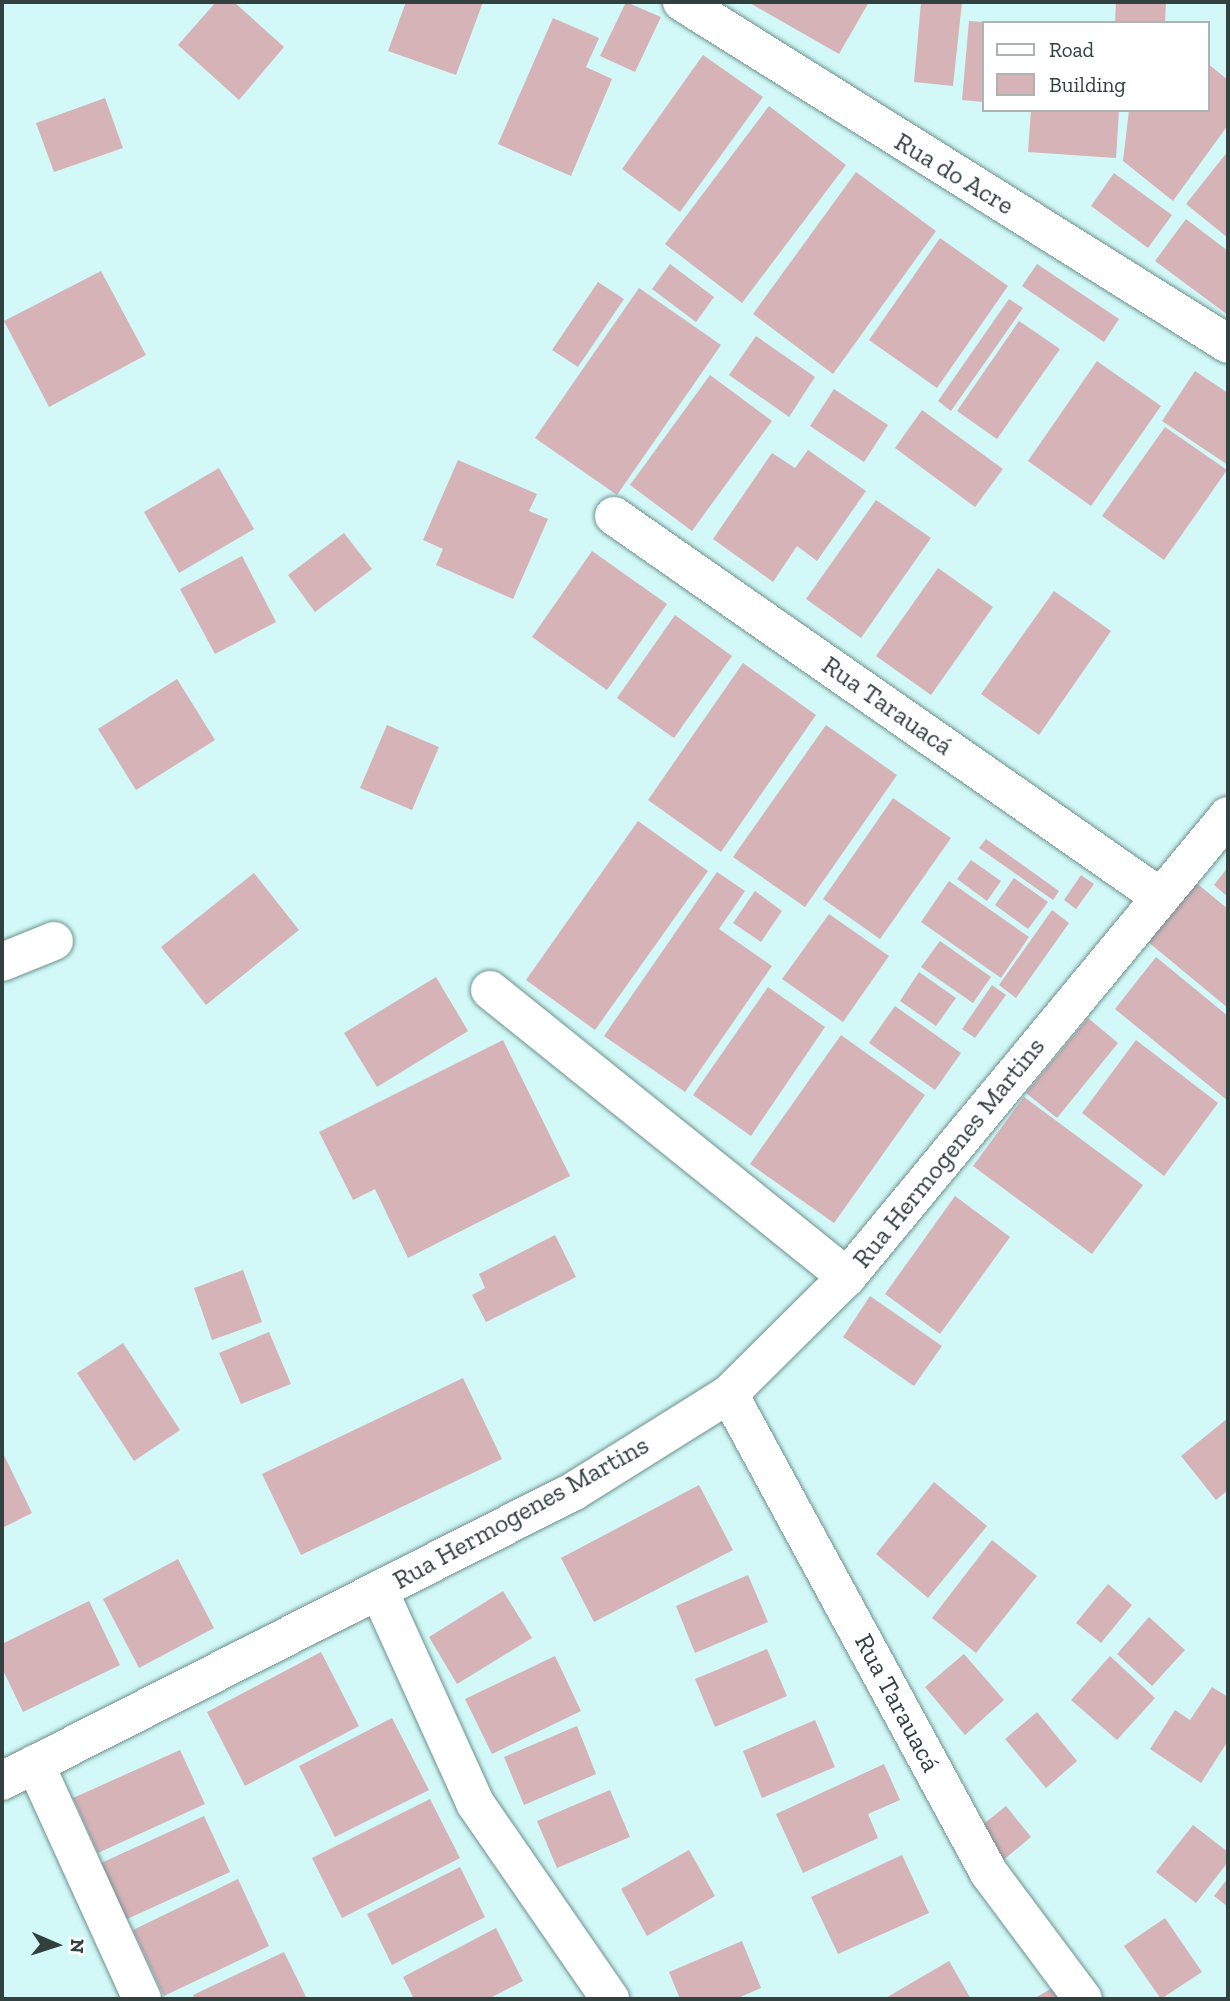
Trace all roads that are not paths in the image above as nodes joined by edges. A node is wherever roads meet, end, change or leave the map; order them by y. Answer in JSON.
{"nodes":[{"id":1,"x":682,"y":2,"type":"edge"},
{"id":2,"x":1228,"y":344,"type":"edge"},
{"id":3,"x":614,"y":516,"type":"dead end"},
{"id":4,"x":1228,"y":816,"type":"edge"},
{"id":5,"x":1159,"y":896,"type":"junction"},
{"id":6,"x":54,"y":941,"type":"dead end"},
{"id":7,"x":2,"y":962,"type":"edge"},
{"id":8,"x":490,"y":990,"type":"dead end"},
{"id":9,"x":847,"y":1277,"type":"junction"},
{"id":10,"x":729,"y":1394,"type":"junction"},
{"id":11,"x":379,"y":1591,"type":"junction"},
{"id":12,"x":35,"y":1764,"type":"junction"},
{"id":13,"x":2,"y":1781,"type":"edge"},
{"id":14,"x":142,"y":1999,"type":"edge"},
{"id":15,"x":610,"y":1999,"type":"edge"},
{"id":16,"x":1083,"y":1999,"type":"edge"}],
"edges":[{"from":1,"to":2,"type":"street","name":"Rua do Acre"},
{"from":3,"to":5,"type":"street","name":"Rua Tarauacá"},
{"from":4,"to":5,"type":"street","name":"Rua Hermogenes Martins"},
{"from":5,"to":9,"type":"street","name":"Rua Hermogenes Martins"},
{"from":6,"to":7,"type":"street"},
{"from":8,"to":9,"type":"street"},
{"from":9,"to":10,"type":"street","name":"Rua Hermogenes Martins"},
{"from":10,"to":11,"type":"street","name":"Rua Hermogenes Martins"},
{"from":10,"to":16,"type":"street","name":"Rua Tarauacá"},
{"from":11,"to":12,"type":"street","name":"Rua Hermogenes Martins"},
{"from":11,"to":15,"type":"street"},
{"from":12,"to":13,"type":"street","name":"Rua Hermogenes Martins"},
{"from":12,"to":14,"type":"street"}]}
